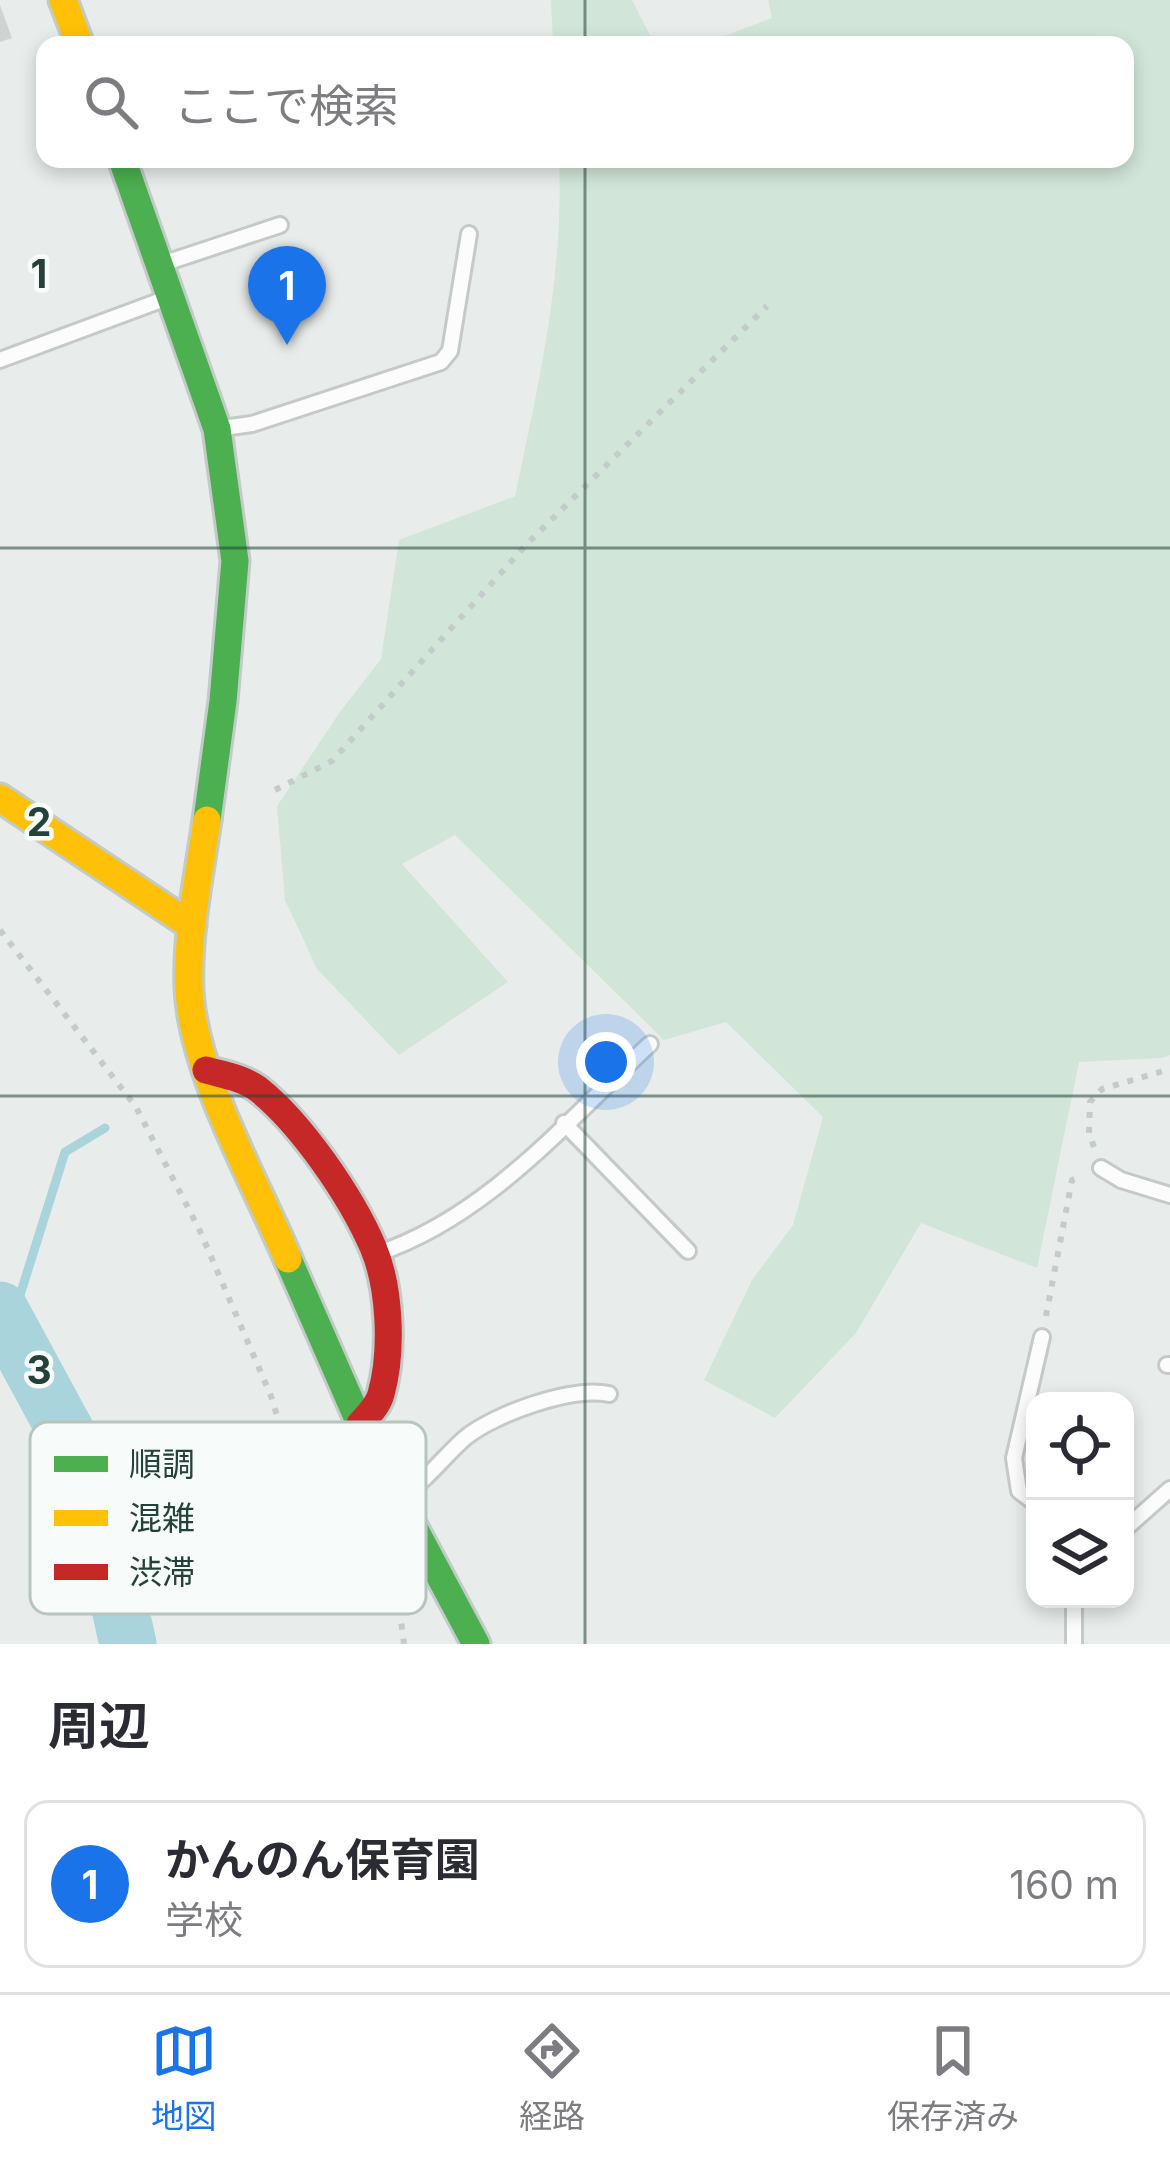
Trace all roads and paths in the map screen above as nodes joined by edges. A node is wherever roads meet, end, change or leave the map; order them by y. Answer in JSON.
{"nodes":[{"id":1,"x":64,"y":0,"type":"edge"},
{"id":2,"x":77,"y":36,"type":"edge"},
{"id":3,"x":125,"y":168,"type":"edge"},
{"id":4,"x":280,"y":224,"type":"dead end"},
{"id":5,"x":469,"y":234,"type":"dead end"},
{"id":6,"x":160,"y":264,"type":"junction"},
{"id":7,"x":172,"y":296,"type":"junction"},
{"id":8,"x":766,"y":307,"type":"dead end"},
{"id":9,"x":0,"y":360,"type":"edge"},
{"id":10,"x":217,"y":429,"type":"junction"},
{"id":11,"x":275,"y":790,"type":"dead end"},
{"id":12,"x":0,"y":798,"type":"edge"},
{"id":13,"x":192,"y":926,"type":"junction"},
{"id":14,"x":0,"y":930,"type":"edge"},
{"id":15,"x":650,"y":1044,"type":"dead end"},
{"id":16,"x":1170,"y":1069,"type":"edge"},
{"id":17,"x":206,"y":1070,"type":"junction"},
{"id":18,"x":564,"y":1124,"type":"junction"},
{"id":19,"x":1101,"y":1168,"type":"joint"},
{"id":20,"x":1072,"y":1180,"type":"dead end"},
{"id":21,"x":1170,"y":1195,"type":"edge"},
{"id":22,"x":688,"y":1251,"type":"dead end"},
{"id":23,"x":376,"y":1254,"type":"junction"},
{"id":24,"x":1042,"y":1337,"type":"joint"},
{"id":25,"x":609,"y":1394,"type":"dead end"},
{"id":26,"x":279,"y":1422,"type":"edge"},
{"id":27,"x":359,"y":1422,"type":"edge"},
{"id":28,"x":361,"y":1422,"type":"edge"},
{"id":29,"x":426,"y":1477,"type":"edge"},
{"id":30,"x":1170,"y":1489,"type":"edge"},
{"id":31,"x":1032,"y":1500,"type":"edge"},
{"id":32,"x":1134,"y":1520,"type":"edge"},
{"id":33,"x":426,"y":1552,"type":"edge"},
{"id":34,"x":1074,"y":1608,"type":"edge"},
{"id":35,"x":400,"y":1614,"type":"edge"},
{"id":36,"x":404,"y":1644,"type":"edge"},
{"id":37,"x":476,"y":1644,"type":"edge"},
{"id":38,"x":1074,"y":1644,"type":"edge"}],
"edges":[{"from":1,"to":2,"type":"street"},
{"from":3,"to":6,"type":"street"},
{"from":4,"to":6,"type":"lane"},
{"from":5,"to":10,"type":"lane"},
{"from":6,"to":7,"type":"street"},
{"from":7,"to":9,"type":"lane"},
{"from":7,"to":10,"type":"street"},
{"from":8,"to":11,"type":"path"},
{"from":10,"to":13,"type":"street"},
{"from":12,"to":13,"type":"street"},
{"from":13,"to":17,"type":"street"},
{"from":14,"to":26,"type":"path"},
{"from":15,"to":18,"type":"lane"},
{"from":16,"to":19,"type":"path"},
{"from":17,"to":23,"type":"street"},
{"from":17,"to":27,"type":"street"},
{"from":18,"to":22,"type":"lane"},
{"from":18,"to":23,"type":"lane"},
{"from":19,"to":21,"type":"lane"},
{"from":20,"to":24,"type":"path"},
{"from":23,"to":28,"type":"street"},
{"from":24,"to":31,"type":"lane"},
{"from":25,"to":29,"type":"lane"},
{"from":30,"to":32,"type":"lane"},
{"from":33,"to":37,"type":"street"},
{"from":34,"to":38,"type":"lane"},
{"from":35,"to":36,"type":"path"}]}
